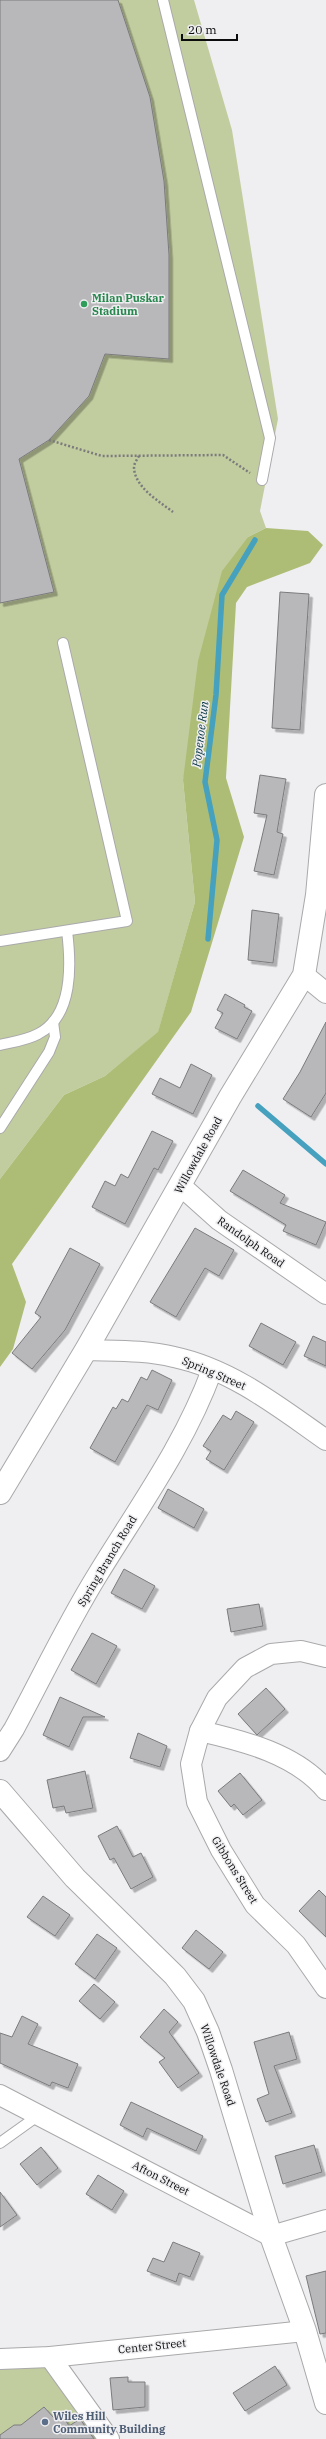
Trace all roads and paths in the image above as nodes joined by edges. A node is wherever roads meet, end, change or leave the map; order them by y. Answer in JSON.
{"nodes":[{"id":1,"x":163,"y":0,"type":"edge"},
{"id":2,"x":49,"y":440,"type":"dead end"},
{"id":3,"x":139,"y":456,"type":"junction"},
{"id":4,"x":262,"y":480,"type":"joint"},
{"id":5,"x":174,"y":512,"type":"dead end"},
{"id":6,"x":63,"y":643,"type":"dead end"},
{"id":7,"x":326,"y":795,"type":"edge"},
{"id":8,"x":67,"y":930,"type":"junction"},
{"id":9,"x":0,"y":941,"type":"edge"},
{"id":10,"x":304,"y":975,"type":"junction"},
{"id":11,"x":326,"y":993,"type":"edge"},
{"id":12,"x":53,"y":1022,"type":"junction"},
{"id":13,"x":0,"y":1045,"type":"edge"},
{"id":14,"x":0,"y":1128,"type":"edge"},
{"id":15,"x":180,"y":1186,"type":"junction"},
{"id":16,"x":326,"y":1294,"type":"edge"},
{"id":17,"x":86,"y":1350,"type":"junction"},
{"id":18,"x":212,"y":1370,"type":"junction"},
{"id":19,"x":326,"y":1440,"type":"edge"},
{"id":20,"x":0,"y":1492,"type":"edge"},
{"id":21,"x":326,"y":1658,"type":"edge"},
{"id":22,"x":200,"y":1731,"type":"junction"},
{"id":23,"x":0,"y":1751,"type":"edge"},
{"id":24,"x":326,"y":1790,"type":"edge"},
{"id":25,"x":0,"y":1791,"type":"edge"},
{"id":26,"x":326,"y":1988,"type":"edge"},
{"id":27,"x":0,"y":2094,"type":"edge"},
{"id":28,"x":39,"y":2116,"type":"junction"},
{"id":29,"x":0,"y":2143,"type":"edge"},
{"id":30,"x":326,"y":2220,"type":"edge"},
{"id":31,"x":271,"y":2236,"type":"junction"},
{"id":32,"x":305,"y":2331,"type":"junction"},
{"id":33,"x":50,"y":2357,"type":"junction"},
{"id":34,"x":0,"y":2359,"type":"edge"},
{"id":35,"x":326,"y":2404,"type":"edge"},
{"id":36,"x":109,"y":2439,"type":"edge"}],
"edges":[{"from":1,"to":4,"type":"lane"},
{"from":2,"to":3,"type":"path"},
{"from":3,"to":4,"type":"path"},
{"from":3,"to":5,"type":"path"},
{"from":6,"to":8,"type":"lane"},
{"from":7,"to":10,"type":"street","name":"Willowdale Road"},
{"from":8,"to":9,"type":"lane"},
{"from":8,"to":12,"type":"lane"},
{"from":10,"to":11,"type":"street"},
{"from":10,"to":15,"type":"street","name":"Willowdale Road"},
{"from":12,"to":13,"type":"lane"},
{"from":12,"to":14,"type":"lane"},
{"from":15,"to":16,"type":"street","name":"Randolph Road"},
{"from":15,"to":17,"type":"street","name":"Willowdale Road"},
{"from":17,"to":18,"type":"street","name":"Spring Street"},
{"from":17,"to":20,"type":"street","name":"Willowdale Road"},
{"from":18,"to":19,"type":"street","name":"Spring Street"},
{"from":18,"to":23,"type":"street","name":"Spring Branch Road"},
{"from":21,"to":22,"type":"street","name":"Gibbons Street"},
{"from":22,"to":24,"type":"street"},
{"from":22,"to":26,"type":"street","name":"Gibbons Street"},
{"from":25,"to":31,"type":"street","name":"Willowdale Road"},
{"from":27,"to":28,"type":"street","name":"Afton Street"},
{"from":28,"to":29,"type":"lane"},
{"from":28,"to":31,"type":"street","name":"Afton Street"},
{"from":30,"to":31,"type":"street"},
{"from":31,"to":32,"type":"street","name":"Willowdale Road"},
{"from":32,"to":33,"type":"street","name":"Center Street"},
{"from":32,"to":35,"type":"street","name":"Willowdale Road"},
{"from":33,"to":34,"type":"street","name":"Center Street"},
{"from":33,"to":36,"type":"street"}]}
